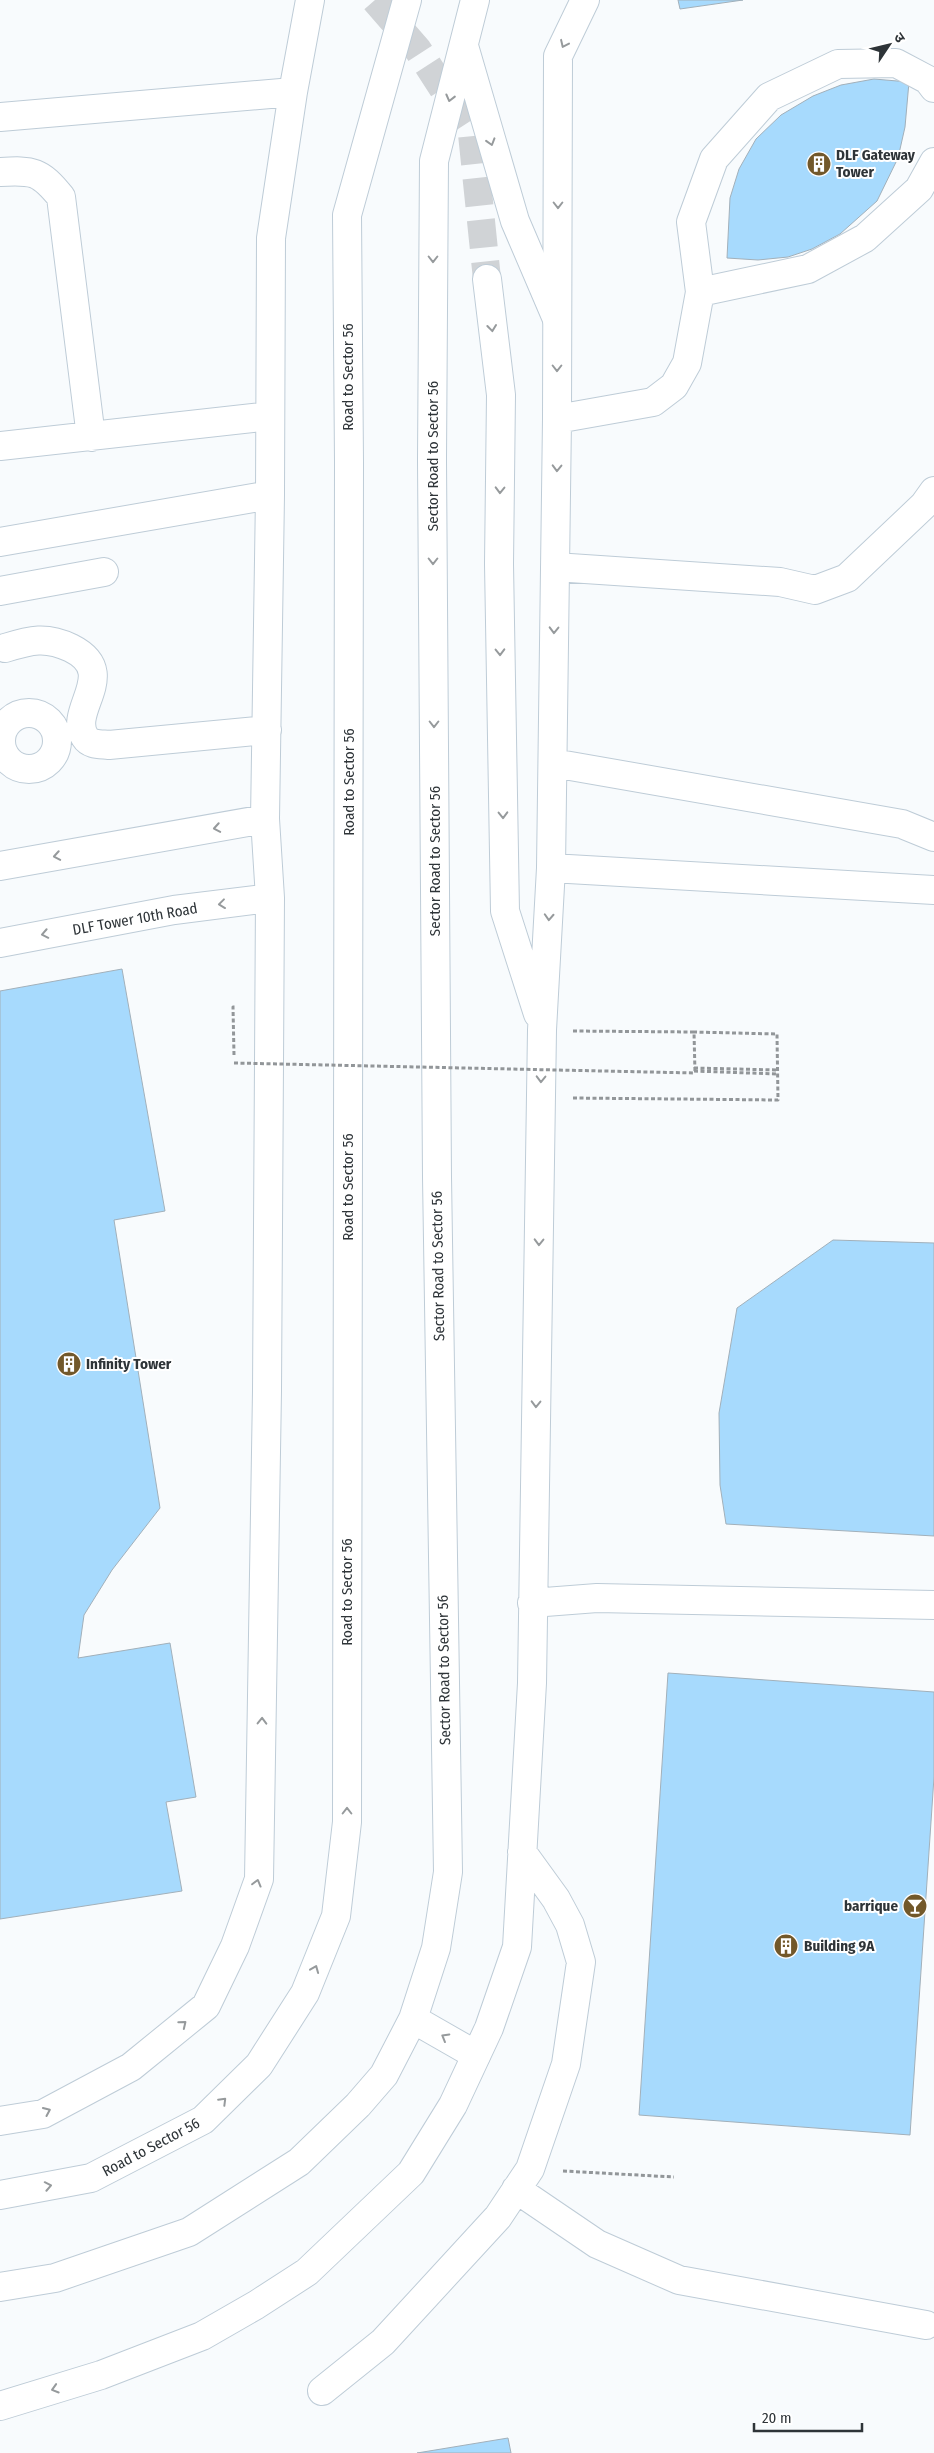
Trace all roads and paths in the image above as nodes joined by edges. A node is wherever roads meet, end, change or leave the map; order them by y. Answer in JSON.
{"nodes":[{"id":1,"x":310,"y":0,"type":"edge"},
{"id":2,"x":407,"y":0,"type":"edge"},
{"id":3,"x":475,"y":0,"type":"edge"},
{"id":4,"x":585,"y":0,"type":"edge"},
{"id":5,"x":464,"y":45,"type":"junction"},
{"id":6,"x":934,"y":88,"type":"edge"},
{"id":7,"x":293,"y":92,"type":"junction"},
{"id":8,"x":0,"y":117,"type":"edge"},
{"id":9,"x":934,"y":162,"type":"edge"},
{"id":10,"x":0,"y":172,"type":"edge"},
{"id":11,"x":486,"y":279,"type":"tunnel mouth"},
{"id":12,"x":700,"y":292,"type":"junction"},
{"id":13,"x":557,"y":319,"type":"junction"},
{"id":14,"x":270,"y":416,"type":"junction"},
{"id":15,"x":557,"y":419,"type":"junction"},
{"id":16,"x":91,"y":437,"type":"junction"},
{"id":17,"x":0,"y":446,"type":"edge"},
{"id":18,"x":934,"y":491,"type":"edge"},
{"id":19,"x":270,"y":495,"type":"junction"},
{"id":20,"x":0,"y":542,"type":"edge"},
{"id":21,"x":555,"y":567,"type":"junction"},
{"id":22,"x":104,"y":572,"type":"dead end"},
{"id":23,"x":0,"y":592,"type":"edge"},
{"id":24,"x":5,"y":648,"type":"dead end"},
{"id":25,"x":5,"y":721,"type":"edge"},
{"id":26,"x":266,"y":730,"type":"junction"},
{"id":27,"x":70,"y":737,"type":"junction"},
{"id":28,"x":553,"y":763,"type":"junction"},
{"id":29,"x":265,"y":819,"type":"junction"},
{"id":30,"x":934,"y":837,"type":"edge"},
{"id":31,"x":0,"y":866,"type":"edge"},
{"id":32,"x":551,"y":868,"type":"junction"},
{"id":33,"x":934,"y":890,"type":"edge"},
{"id":34,"x":270,"y":898,"type":"junction"},
{"id":35,"x":0,"y":943,"type":"edge"},
{"id":36,"x":234,"y":1011,"type":"dead end"},
{"id":37,"x":542,"y":1030,"type":"junction"},
{"id":38,"x":694,"y":1034,"type":"junction"},
{"id":39,"x":234,"y":1051,"type":"dead end"},
{"id":40,"x":234,"y":1064,"type":"dead end"},
{"id":41,"x":694,"y":1070,"type":"junction"},
{"id":42,"x":778,"y":1072,"type":"junction"},
{"id":43,"x":541,"y":1098,"type":"junction"},
{"id":44,"x":532,"y":1603,"type":"junction"},
{"id":45,"x":934,"y":1605,"type":"edge"},
{"id":46,"x":522,"y":1852,"type":"junction"},
{"id":47,"x":413,"y":2019,"type":"junction"},
{"id":48,"x":476,"y":2055,"type":"junction"},
{"id":49,"x":0,"y":2121,"type":"edge"},
{"id":50,"x":674,"y":2178,"type":"dead end"},
{"id":51,"x":523,"y":2179,"type":"junction"},
{"id":52,"x":0,"y":2195,"type":"edge"},
{"id":53,"x":0,"y":2287,"type":"edge"},
{"id":54,"x":926,"y":2325,"type":"dead end"},
{"id":55,"x":322,"y":2391,"type":"dead end"},
{"id":56,"x":0,"y":2406,"type":"edge"}],
"edges":[{"from":1,"to":7,"type":"street"},
{"from":52,"to":2,"type":"street","name":"Road to Sector 56","one_way":true},
{"from":3,"to":5,"type":"street","name":"Sector Road to Sector 56"},
{"from":4,"to":13,"type":"street","one_way":true},
{"from":5,"to":13,"type":"street","one_way":true},
{"from":5,"to":47,"type":"street","name":"Sector Road to Sector 56","one_way":true},
{"from":6,"to":12,"type":"street"},
{"from":7,"to":8,"type":"street"},
{"from":7,"to":14,"type":"street"},
{"from":9,"to":12,"type":"street"},
{"from":10,"to":16,"type":"street"},
{"from":11,"to":37,"type":"street","one_way":true},
{"from":12,"to":15,"type":"street"},
{"from":13,"to":15,"type":"street","one_way":true},
{"from":14,"to":16,"type":"street"},
{"from":14,"to":19,"type":"street"},
{"from":15,"to":21,"type":"street","one_way":true},
{"from":16,"to":17,"type":"street"},
{"from":18,"to":21,"type":"street"},
{"from":19,"to":20,"type":"street"},
{"from":19,"to":26,"type":"street"},
{"from":21,"to":28,"type":"street","one_way":true},
{"from":22,"to":23,"type":"street"},
{"from":24,"to":27,"type":"street"},
{"from":25,"to":27,"type":"street"},
{"from":25,"to":27,"type":"street"},
{"from":26,"to":27,"type":"street"},
{"from":26,"to":29,"type":"street"},
{"from":28,"to":30,"type":"street"},
{"from":28,"to":32,"type":"street"},
{"from":29,"to":31,"type":"street","one_way":true},
{"from":29,"to":34,"type":"street"},
{"from":32,"to":33,"type":"street"},
{"from":32,"to":37,"type":"street","one_way":true},
{"from":34,"to":35,"type":"street","name":"DLF Tower 10th Road","one_way":true},
{"from":49,"to":34,"type":"street","one_way":true},
{"from":36,"to":39,"type":"path"},
{"from":37,"to":38,"type":"path"},
{"from":37,"to":43,"type":"street","one_way":true},
{"from":38,"to":41,"type":"path"},
{"from":38,"to":42,"type":"path"},
{"from":40,"to":41,"type":"path","bridge":true},
{"from":41,"to":42,"type":"path"},
{"from":42,"to":43,"type":"path"},
{"from":43,"to":44,"type":"street","one_way":true},
{"from":44,"to":45,"type":"street"},
{"from":44,"to":46,"type":"street"},
{"from":46,"to":48,"type":"street"},
{"from":46,"to":51,"type":"street"},
{"from":48,"to":47,"type":"street","one_way":true},
{"from":47,"to":53,"type":"street","name":"Sector Road to Sector 56"},
{"from":48,"to":56,"type":"street","one_way":true},
{"from":50,"to":51,"type":"path"},
{"from":51,"to":54,"type":"street"},
{"from":51,"to":55,"type":"street"}]}
